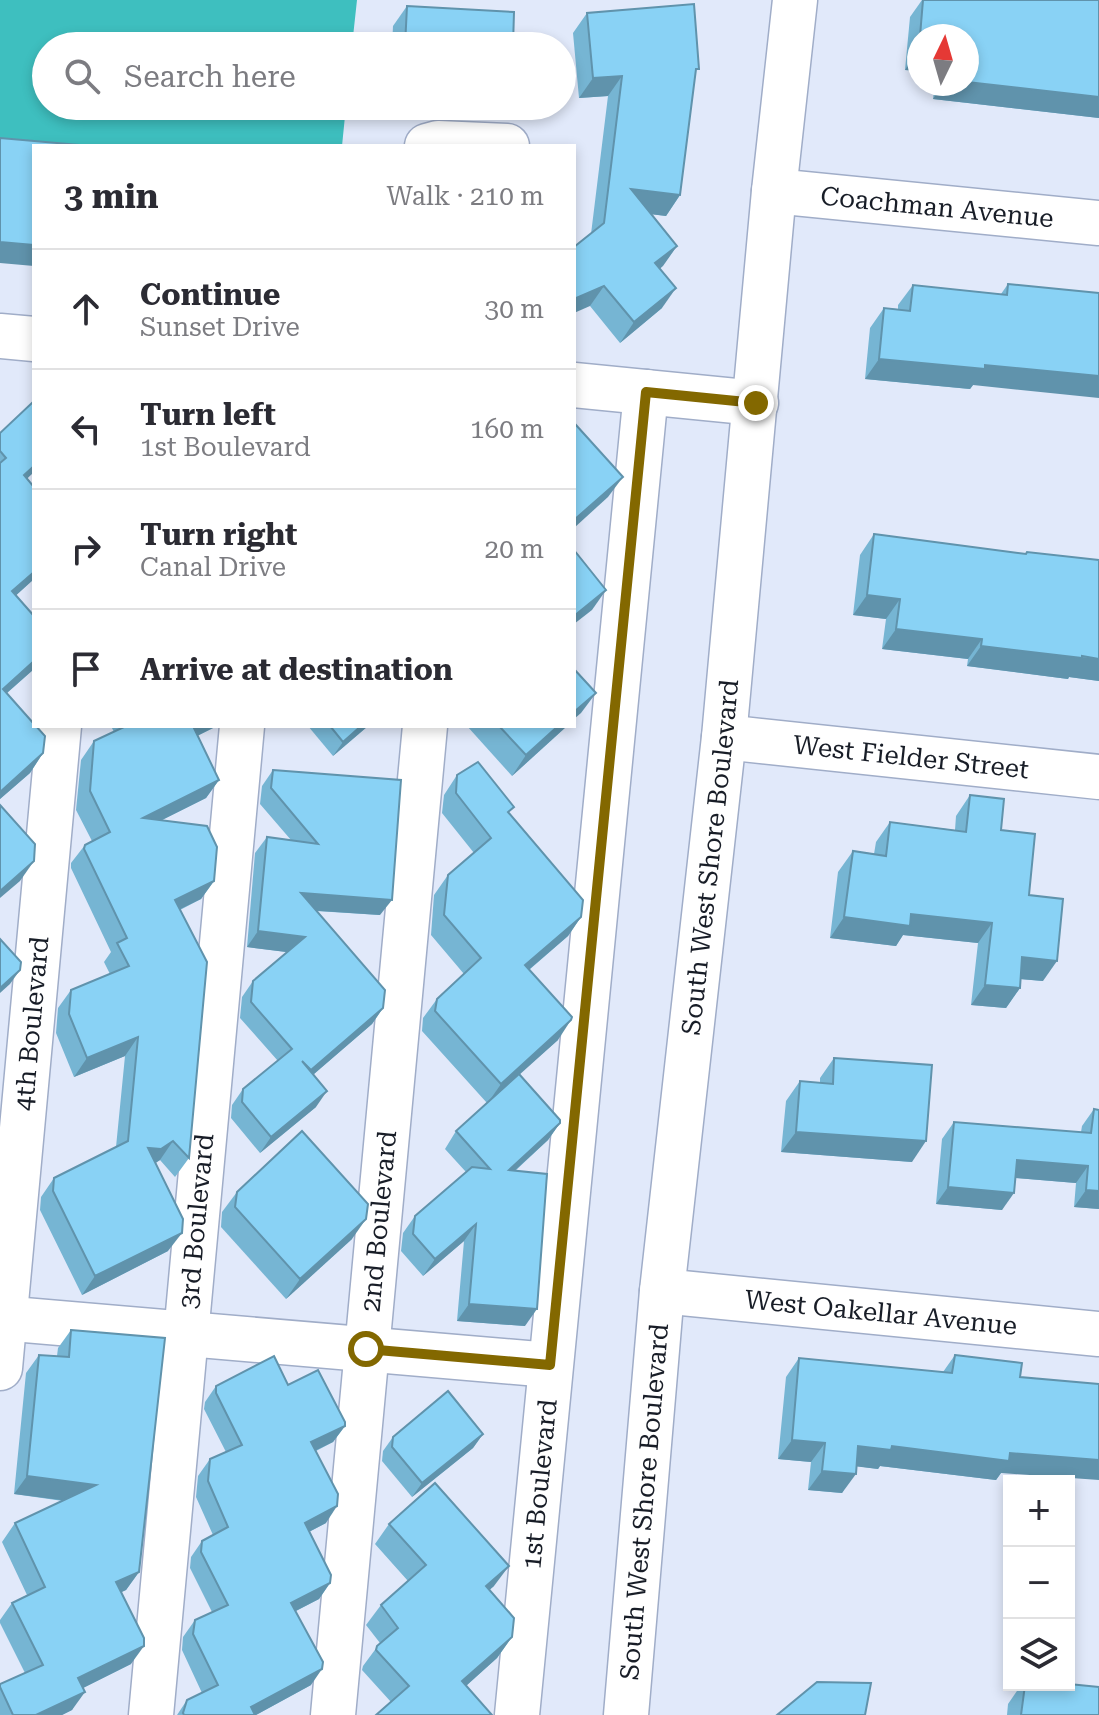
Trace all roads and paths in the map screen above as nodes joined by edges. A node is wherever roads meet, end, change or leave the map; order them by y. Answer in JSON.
{"nodes":[{"id":1,"x":795,"y":0,"type":"edge"},
{"id":2,"x":434,"y":144,"type":"edge"},
{"id":3,"x":461,"y":144,"type":"edge"},
{"id":4,"x":774,"y":191,"type":"junction"},
{"id":5,"x":1099,"y":223,"type":"edge"},
{"id":6,"x":0,"y":336,"type":"edge"},
{"id":7,"x":32,"y":339,"type":"edge"},
{"id":8,"x":576,"y":385,"type":"edge"},
{"id":9,"x":662,"y":393,"type":"junction"},
{"id":10,"x":756,"y":403,"type":"junction"},
{"id":11,"x":59,"y":728,"type":"edge"},
{"id":12,"x":242,"y":728,"type":"edge"},
{"id":13,"x":425,"y":728,"type":"edge"},
{"id":14,"x":724,"y":737,"type":"junction"},
{"id":15,"x":1099,"y":777,"type":"edge"},
{"id":16,"x":662,"y":1291,"type":"junction"},
{"id":17,"x":2,"y":1318,"type":"edge"},
{"id":18,"x":184,"y":1334,"type":"junction"},
{"id":19,"x":1099,"y":1334,"type":"edge"},
{"id":20,"x":366,"y":1349,"type":"junction"},
{"id":21,"x":550,"y":1365,"type":"junction"},
{"id":22,"x":0,"y":1368,"type":"edge"},
{"id":23,"x":151,"y":1715,"type":"edge"},
{"id":24,"x":333,"y":1715,"type":"edge"},
{"id":25,"x":517,"y":1715,"type":"edge"},
{"id":26,"x":626,"y":1715,"type":"edge"}],
"edges":[{"from":1,"to":4,"type":"street","name":"South West Shore Boulevard"},
{"from":2,"to":3,"type":"street"},
{"from":4,"to":5,"type":"street","name":"Coachman Avenue"},
{"from":4,"to":10,"type":"street","name":"South West Shore Boulevard"},
{"from":6,"to":7,"type":"street"},
{"from":8,"to":9,"type":"street"},
{"from":9,"to":10,"type":"street"},
{"from":9,"to":21,"type":"street","name":"1st Boulevard"},
{"from":10,"to":14,"type":"street","name":"South West Shore Boulevard"},
{"from":11,"to":17,"type":"street","name":"4th Boulevard"},
{"from":12,"to":18,"type":"street","name":"3rd Boulevard"},
{"from":13,"to":20,"type":"street","name":"2nd Boulevard"},
{"from":14,"to":15,"type":"street","name":"West Fielder Street"},
{"from":14,"to":16,"type":"street","name":"South West Shore Boulevard"},
{"from":16,"to":19,"type":"street","name":"West Oakellar Avenue"},
{"from":16,"to":26,"type":"street","name":"South West Shore Boulevard"},
{"from":17,"to":18,"type":"street"},
{"from":17,"to":22,"type":"street","name":"4th Boulevard"},
{"from":18,"to":20,"type":"street"},
{"from":18,"to":23,"type":"street","name":"3rd Boulevard"},
{"from":20,"to":21,"type":"street"},
{"from":20,"to":24,"type":"street","name":"2nd Boulevard"},
{"from":21,"to":25,"type":"street","name":"1st Boulevard"}]}
